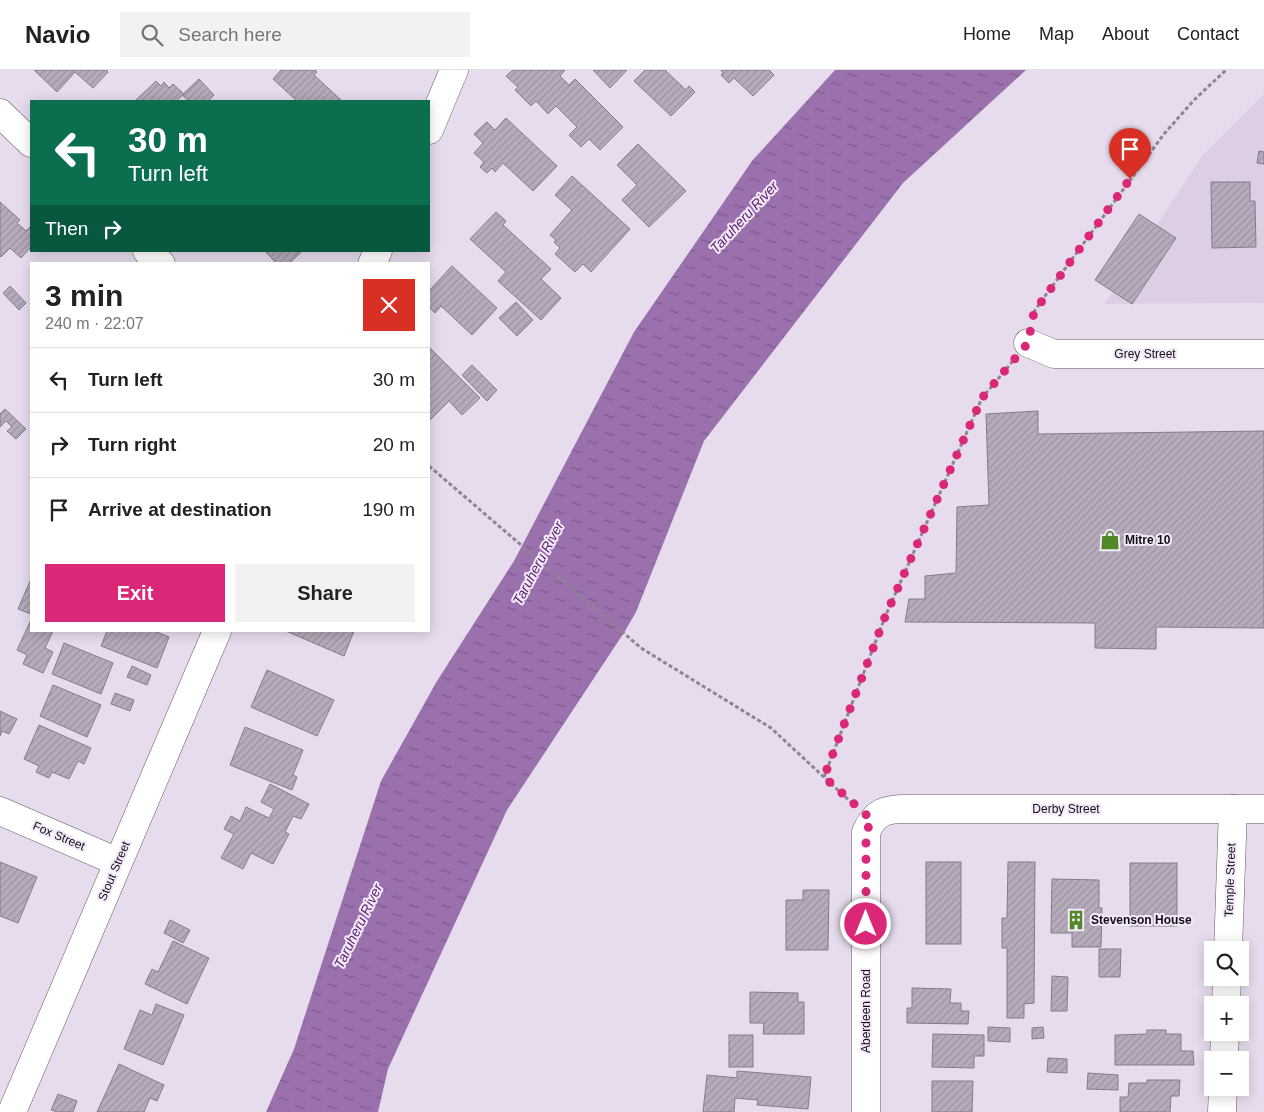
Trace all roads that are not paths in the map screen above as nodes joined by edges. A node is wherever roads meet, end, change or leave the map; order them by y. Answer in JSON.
{"nodes":[{"id":1,"x":454,"y":70,"type":"edge"},
{"id":2,"x":0,"y":113,"type":"edge"},
{"id":3,"x":430,"y":128,"type":"edge"},
{"id":4,"x":30,"y":141,"type":"edge"},
{"id":5,"x":149,"y":252,"type":"edge"},
{"id":6,"x":159,"y":262,"type":"edge"},
{"id":7,"x":1028,"y":343,"type":"road end"},
{"id":8,"x":1264,"y":354,"type":"edge"},
{"id":9,"x":217,"y":632,"type":"edge"},
{"id":10,"x":1233,"y":809,"type":"junction"},
{"id":11,"x":1264,"y":809,"type":"edge"},
{"id":12,"x":0,"y":811,"type":"edge"},
{"id":13,"x":872,"y":820,"type":"joint"},
{"id":14,"x":118,"y":862,"type":"junction"},
{"id":15,"x":1228,"y":941,"type":"edge"},
{"id":16,"x":1223,"y":1096,"type":"edge"},
{"id":17,"x":12,"y":1112,"type":"edge"},
{"id":18,"x":866,"y":1112,"type":"edge"},
{"id":19,"x":1222,"y":1112,"type":"edge"}],
"edges":[{"from":1,"to":3,"type":"street"},
{"from":2,"to":4,"type":"street"},
{"from":5,"to":6,"type":"street"},
{"from":7,"to":8,"type":"street","name":"Grey Street"},
{"from":9,"to":14,"type":"street","name":"Stout Street"},
{"from":10,"to":11,"type":"street","name":"Derby Street"},
{"from":10,"to":13,"type":"street","name":"Derby Street"},
{"from":10,"to":15,"type":"street","name":"Temple Street"},
{"from":12,"to":14,"type":"street","name":"Fox Street"},
{"from":13,"to":18,"type":"street","name":"Aberdeen Road"},
{"from":14,"to":17,"type":"street","name":"Stout Street"},
{"from":16,"to":19,"type":"street"}]}
